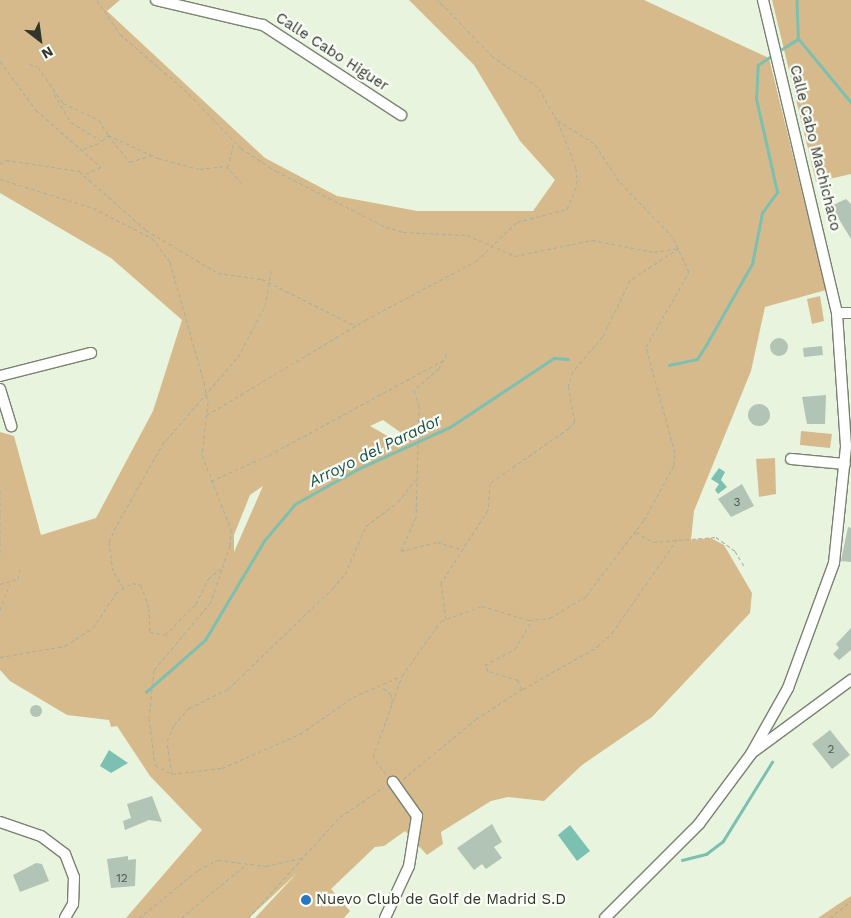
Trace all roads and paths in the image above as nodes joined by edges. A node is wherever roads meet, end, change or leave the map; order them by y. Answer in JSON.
{"nodes":[{"id":1,"x":97,"y":0,"type":"edge"},
{"id":2,"x":156,"y":0,"type":"edge"},
{"id":3,"x":438,"y":0,"type":"edge"},
{"id":4,"x":763,"y":0,"type":"edge"},
{"id":5,"x":0,"y":61,"type":"edge"},
{"id":6,"x":30,"y":64,"type":"dead end"},
{"id":7,"x":54,"y":93,"type":"junction"},
{"id":8,"x":401,"y":115,"type":"dead end"},
{"id":9,"x":557,"y":120,"type":"junction"},
{"id":10,"x":108,"y":135,"type":"junction"},
{"id":11,"x":102,"y":141,"type":"junction"},
{"id":12,"x":234,"y":142,"type":"junction"},
{"id":13,"x":82,"y":149,"type":"junction"},
{"id":14,"x":151,"y":155,"type":"junction"},
{"id":15,"x":0,"y":164,"type":"edge"},
{"id":16,"x":228,"y":168,"type":"junction"},
{"id":17,"x":83,"y":174,"type":"junction"},
{"id":18,"x":0,"y":179,"type":"edge"},
{"id":19,"x":244,"y":186,"type":"dead end"},
{"id":20,"x":490,"y":245,"type":"junction"},
{"id":21,"x":679,"y":248,"type":"junction"},
{"id":22,"x":271,"y":270,"type":"dead end"},
{"id":23,"x":268,"y":282,"type":"junction"},
{"id":24,"x":837,"y":312,"type":"junction"},
{"id":25,"x":851,"y":313,"type":"edge"},
{"id":26,"x":356,"y":326,"type":"junction"},
{"id":27,"x":91,"y":353,"type":"dead end"},
{"id":28,"x":448,"y":354,"type":"dead end"},
{"id":29,"x":445,"y":360,"type":"junction"},
{"id":30,"x":0,"y":376,"type":"edge"},
{"id":31,"x":0,"y":389,"type":"edge"},
{"id":32,"x":206,"y":394,"type":"junction"},
{"id":33,"x":206,"y":416,"type":"junction"},
{"id":34,"x":11,"y":426,"type":"dead end"},
{"id":35,"x":790,"y":459,"type":"dead end"},
{"id":36,"x":845,"y":464,"type":"junction"},
{"id":37,"x":415,"y":480,"type":"junction"},
{"id":38,"x":211,"y":481,"type":"junction"},
{"id":39,"x":0,"y":490,"type":"edge"},
{"id":40,"x":636,"y":532,"type":"junction"},
{"id":41,"x":678,"y":538,"type":"junction"},
{"id":42,"x":460,"y":550,"type":"junction"},
{"id":43,"x":0,"y":555,"type":"edge"},
{"id":44,"x":744,"y":566,"type":"dead end"},
{"id":45,"x":20,"y":569,"type":"dead end"},
{"id":46,"x":220,"y":569,"type":"junction"},
{"id":47,"x":0,"y":584,"type":"edge"},
{"id":48,"x":10,"y":584,"type":"junction"},
{"id":49,"x":123,"y":587,"type":"junction"},
{"id":50,"x":0,"y":610,"type":"edge"},
{"id":51,"x":446,"y":619,"type":"junction"},
{"id":52,"x":533,"y":620,"type":"junction"},
{"id":53,"x":0,"y":657,"type":"edge"},
{"id":54,"x":402,"y":676,"type":"junction"},
{"id":55,"x":851,"y":680,"type":"edge"},
{"id":56,"x":382,"y":687,"type":"junction"},
{"id":57,"x":522,"y":689,"type":"junction"},
{"id":58,"x":392,"y":705,"type":"junction"},
{"id":59,"x":751,"y":754,"type":"junction"},
{"id":60,"x":172,"y":774,"type":"junction"},
{"id":61,"x":393,"y":782,"type":"junction"},
{"id":62,"x":0,"y":822,"type":"edge"},
{"id":63,"x":305,"y":857,"type":"junction"},
{"id":64,"x":244,"y":865,"type":"junction"},
{"id":65,"x":851,"y":900,"type":"edge"},
{"id":66,"x":65,"y":918,"type":"edge"},
{"id":67,"x":139,"y":918,"type":"edge"},
{"id":68,"x":181,"y":918,"type":"edge"},
{"id":69,"x":248,"y":918,"type":"edge"},
{"id":70,"x":385,"y":918,"type":"edge"},
{"id":71,"x":605,"y":918,"type":"edge"},
{"id":72,"x":830,"y":918,"type":"edge"}],
"edges":[{"from":1,"to":12,"type":"path"},
{"from":2,"to":8,"type":"street","name":"Calle Cabo Higuer"},
{"from":3,"to":9,"type":"path"},
{"from":4,"to":24,"type":"street","name":"Calle Cabo Machichaco"},
{"from":5,"to":13,"type":"path"},
{"from":6,"to":7,"type":"path"},
{"from":7,"to":10,"type":"path"},
{"from":7,"to":11,"type":"path"},
{"from":9,"to":20,"type":"path"},
{"from":9,"to":21,"type":"path"},
{"from":10,"to":11,"type":"path"},
{"from":10,"to":14,"type":"path"},
{"from":10,"to":14,"type":"path"},
{"from":11,"to":13,"type":"path"},
{"from":12,"to":16,"type":"path"},
{"from":12,"to":20,"type":"path"},
{"from":13,"to":17,"type":"path"},
{"from":14,"to":16,"type":"path"},
{"from":15,"to":17,"type":"path"},
{"from":16,"to":19,"type":"path"},
{"from":17,"to":23,"type":"path"},
{"from":18,"to":32,"type":"path"},
{"from":20,"to":21,"type":"path"},
{"from":20,"to":26,"type":"path"},
{"from":21,"to":40,"type":"path"},
{"from":21,"to":42,"type":"path"},
{"from":22,"to":23,"type":"path"},
{"from":23,"to":26,"type":"path"},
{"from":23,"to":32,"type":"path"},
{"from":24,"to":25,"type":"street"},
{"from":24,"to":36,"type":"street","name":"Calle Cabo Machichaco"},
{"from":26,"to":33,"type":"path"},
{"from":27,"to":30,"type":"street"},
{"from":28,"to":29,"type":"path"},
{"from":29,"to":37,"type":"path"},
{"from":29,"to":38,"type":"path"},
{"from":31,"to":34,"type":"street"},
{"from":32,"to":33,"type":"path"},
{"from":32,"to":49,"type":"path"},
{"from":33,"to":38,"type":"path"},
{"from":35,"to":36,"type":"street"},
{"from":36,"to":59,"type":"street","name":"Calle Cabo Machichaco"},
{"from":37,"to":42,"type":"path"},
{"from":37,"to":60,"type":"path"},
{"from":38,"to":46,"type":"path"},
{"from":39,"to":43,"type":"path"},
{"from":40,"to":41,"type":"path"},
{"from":40,"to":52,"type":"path"},
{"from":41,"to":44,"type":"path"},
{"from":41,"to":57,"type":"path"},
{"from":42,"to":51,"type":"path"},
{"from":45,"to":48,"type":"path"},
{"from":46,"to":49,"type":"path"},
{"from":46,"to":60,"type":"path"},
{"from":47,"to":48,"type":"path"},
{"from":48,"to":50,"type":"path"},
{"from":49,"to":53,"type":"path"},
{"from":51,"to":52,"type":"path"},
{"from":51,"to":54,"type":"path"},
{"from":52,"to":57,"type":"path"},
{"from":54,"to":56,"type":"path"},
{"from":54,"to":58,"type":"path"},
{"from":55,"to":59,"type":"street"},
{"from":56,"to":58,"type":"path"},
{"from":56,"to":60,"type":"path"},
{"from":57,"to":61,"type":"path"},
{"from":58,"to":61,"type":"path"},
{"from":59,"to":71,"type":"street","name":"Calle Cabo Machichaco"},
{"from":61,"to":63,"type":"path"},
{"from":61,"to":70,"type":"street"},
{"from":62,"to":66,"type":"street"},
{"from":63,"to":64,"type":"path"},
{"from":63,"to":69,"type":"path"},
{"from":64,"to":67,"type":"path"},
{"from":64,"to":68,"type":"path"},
{"from":65,"to":72,"type":"path"}]}
